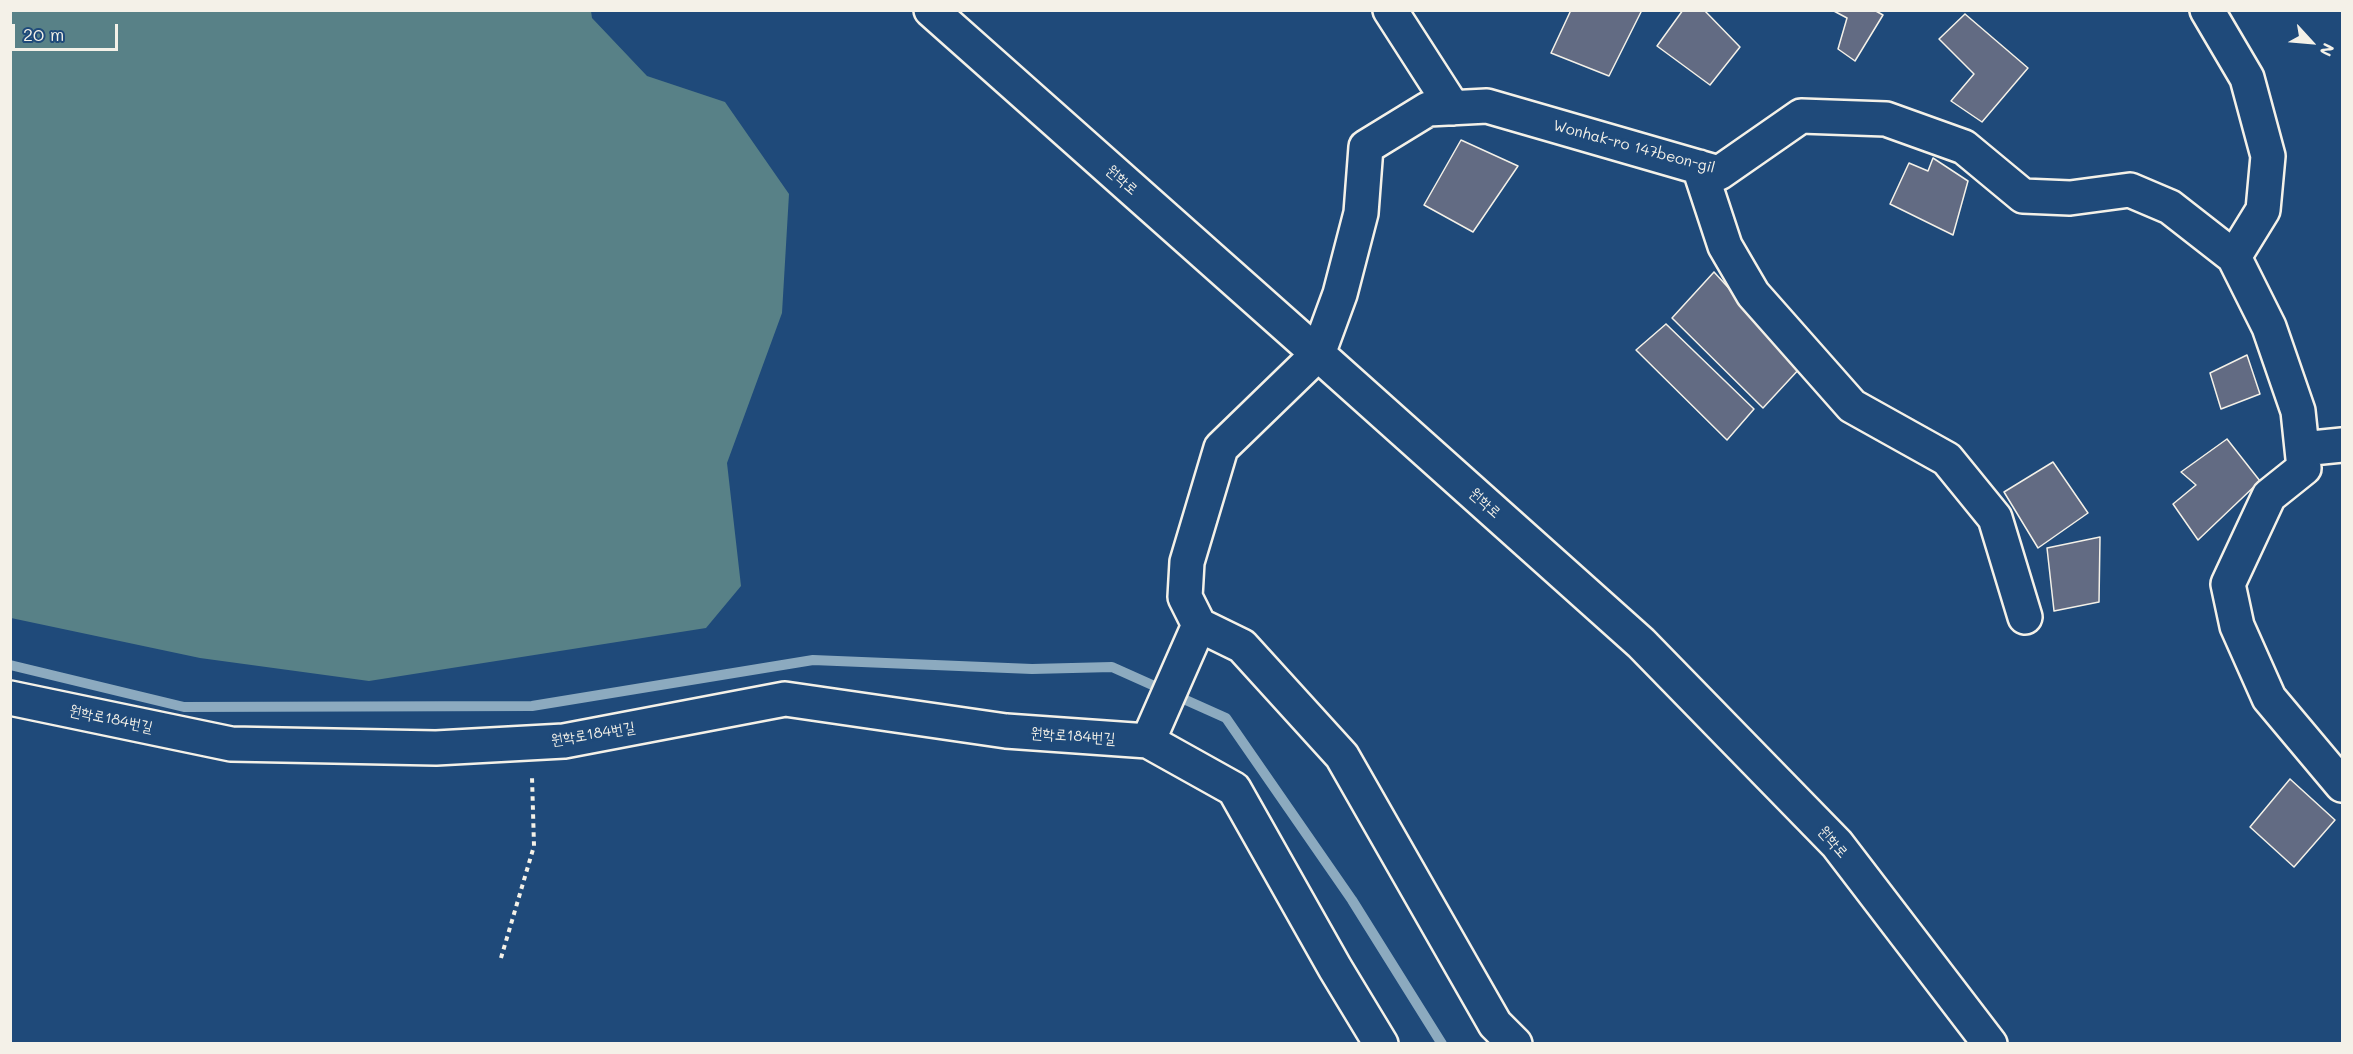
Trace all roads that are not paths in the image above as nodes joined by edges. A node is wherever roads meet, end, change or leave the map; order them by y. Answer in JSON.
{"nodes":[{"id":1,"x":931,"y":10,"type":"edge"},
{"id":2,"x":1390,"y":10,"type":"edge"},
{"id":3,"x":2207,"y":10,"type":"edge"},
{"id":4,"x":1453,"y":108,"type":"junction"},
{"id":5,"x":1699,"y":167,"type":"junction"},
{"id":6,"x":2234,"y":257,"type":"junction"},
{"id":7,"x":1318,"y":354,"type":"junction"},
{"id":8,"x":2343,"y":445,"type":"edge"},
{"id":9,"x":2302,"y":449,"type":"junction"},
{"id":10,"x":2025,"y":617,"type":"dead end"},
{"id":11,"x":1193,"y":639,"type":"junction"},
{"id":12,"x":10,"y":698,"type":"edge"},
{"id":13,"x":1153,"y":728,"type":"junction"},
{"id":14,"x":2343,"y":785,"type":"edge"},
{"id":15,"x":1381,"y":1044,"type":"edge"},
{"id":16,"x":1515,"y":1044,"type":"edge"},
{"id":17,"x":1990,"y":1044,"type":"edge"}],
"edges":[{"from":1,"to":7,"type":"street","name":"원학로"},
{"from":2,"to":4,"type":"street"},
{"from":3,"to":6,"type":"street"},
{"from":4,"to":5,"type":"street","name":"Wonhak-ro 147beon-gil"},
{"from":4,"to":7,"type":"street","name":"Wonhak-ro 147beon-gil"},
{"from":5,"to":6,"type":"street","name":"Wonhak-ro 147beon-gil"},
{"from":5,"to":10,"type":"street"},
{"from":6,"to":9,"type":"street","name":"Wonhak-ro 147beon-gil"},
{"from":7,"to":11,"type":"street"},
{"from":7,"to":17,"type":"street","name":"원학로"},
{"from":8,"to":9,"type":"street"},
{"from":9,"to":14,"type":"street","name":"Wonhak-ro 147beon-gil"},
{"from":11,"to":13,"type":"street"},
{"from":11,"to":16,"type":"street"},
{"from":12,"to":13,"type":"street","name":"원학로184번길"},
{"from":13,"to":15,"type":"street"}]}
